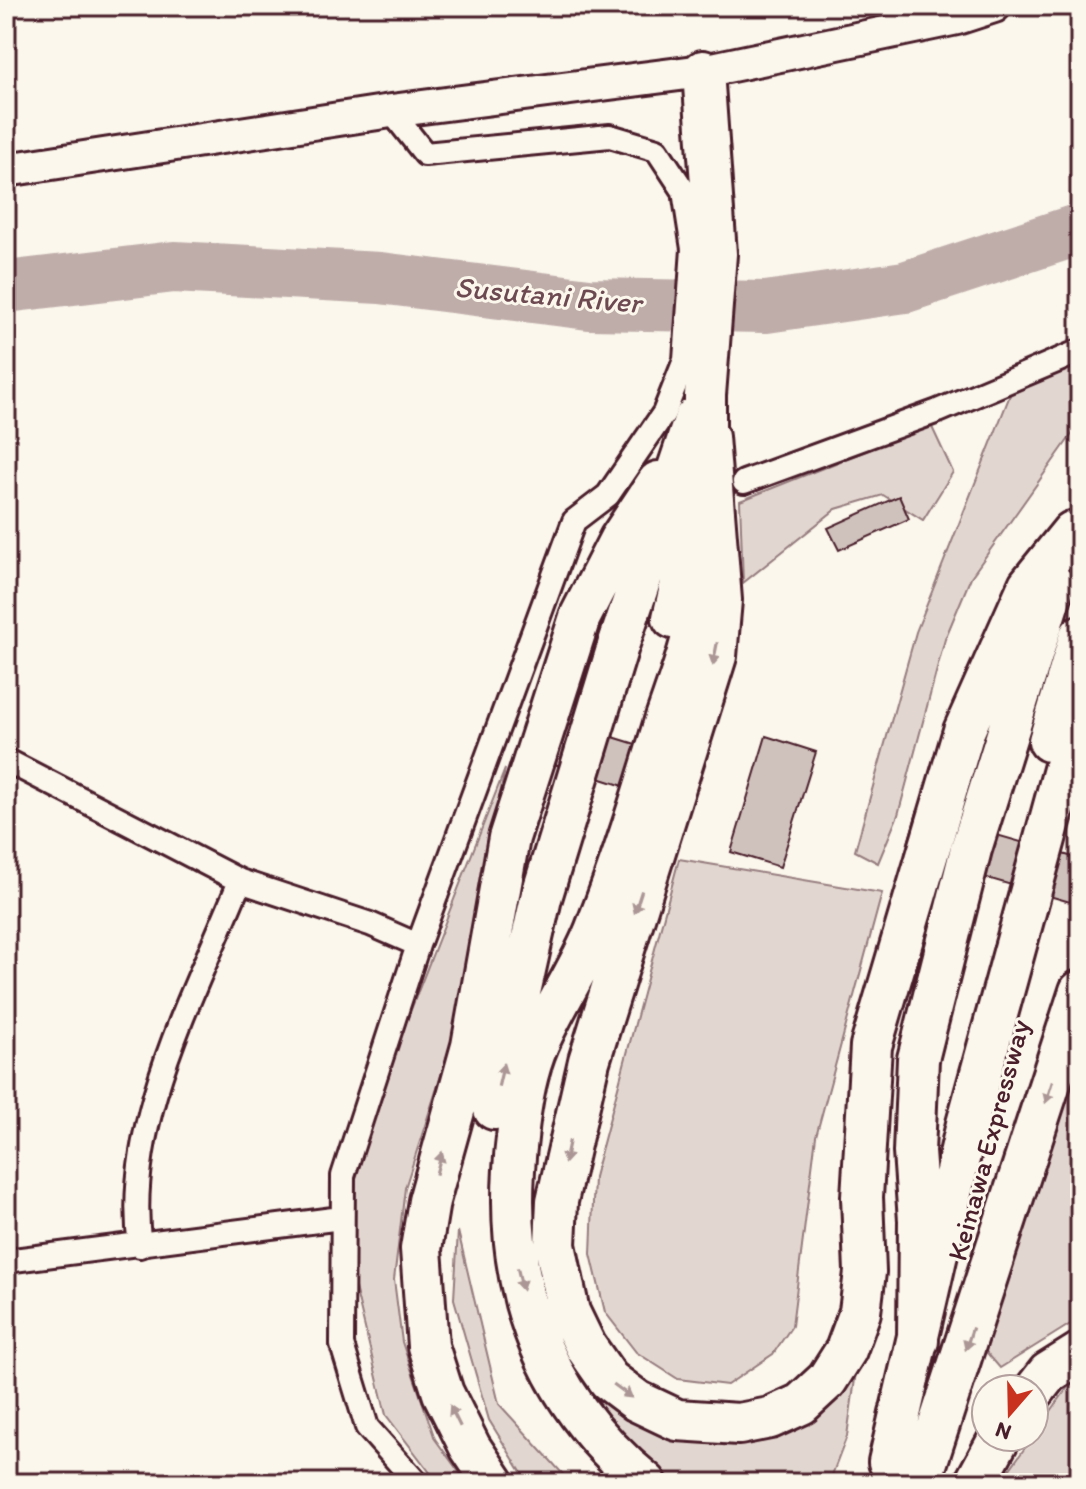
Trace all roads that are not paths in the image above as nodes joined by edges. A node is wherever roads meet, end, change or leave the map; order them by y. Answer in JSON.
{"nodes":[{"id":1,"x":994,"y":6,"type":"edge"},
{"id":2,"x":703,"y":71,"type":"junction"},
{"id":3,"x":391,"y":111,"type":"junction"},
{"id":4,"x":6,"y":170,"type":"edge"},
{"id":5,"x":1080,"y":351,"type":"edge"},
{"id":6,"x":698,"y":437,"type":"junction"},
{"id":7,"x":744,"y":482,"type":"dead end"},
{"id":8,"x":628,"y":499,"type":"junction"},
{"id":9,"x":1077,"y":541,"type":"edge"},
{"id":10,"x":1080,"y":636,"type":"edge"},
{"id":11,"x":1080,"y":711,"type":"edge"},
{"id":12,"x":6,"y":760,"type":"edge"},
{"id":13,"x":1080,"y":792,"type":"edge"},
{"id":14,"x":240,"y":881,"type":"junction"},
{"id":15,"x":418,"y":945,"type":"junction"},
{"id":16,"x":1080,"y":991,"type":"edge"},
{"id":17,"x":524,"y":1040,"type":"junction"},
{"id":18,"x":341,"y":1218,"type":"junction"},
{"id":19,"x":919,"y":1220,"type":"junction"},
{"id":20,"x":140,"y":1246,"type":"junction"},
{"id":21,"x":6,"y":1261,"type":"edge"},
{"id":22,"x":918,"y":1341,"type":"junction"},
{"id":23,"x":1080,"y":1353,"type":"edge"},
{"id":24,"x":1048,"y":1373,"type":"edge"},
{"id":25,"x":991,"y":1453,"type":"edge"},
{"id":26,"x":897,"y":1476,"type":"edge"},
{"id":27,"x":417,"y":1483,"type":"edge"},
{"id":28,"x":494,"y":1483,"type":"edge"},
{"id":29,"x":605,"y":1483,"type":"edge"},
{"id":30,"x":646,"y":1483,"type":"edge"},
{"id":31,"x":975,"y":1483,"type":"edge"}],
"edges":[{"from":1,"to":2,"type":"street"},
{"from":2,"to":3,"type":"street"},
{"from":2,"to":6,"type":"highway"},
{"from":3,"to":4,"type":"street"},
{"from":3,"to":8,"type":"street"},
{"from":5,"to":7,"type":"street"},
{"from":6,"to":8,"type":"highway"},
{"from":6,"to":9,"type":"highway","one_way":true},
{"from":6,"to":17,"type":"highway"},
{"from":6,"to":17,"type":"highway"},
{"from":8,"to":15,"type":"street"},
{"from":28,"to":8,"type":"highway","one_way":true},
{"from":9,"to":19,"type":"highway"},
{"from":10,"to":19,"type":"highway"},
{"from":11,"to":22,"type":"highway"},
{"from":12,"to":14,"type":"street"},
{"from":13,"to":26,"type":"highway","name":"Keinawa Expressway"},
{"from":14,"to":15,"type":"street"},
{"from":14,"to":20,"type":"street"},
{"from":15,"to":18,"type":"street"},
{"from":16,"to":26,"type":"highway","name":"Keinawa Expressway","one_way":true},
{"from":29,"to":17,"type":"highway","one_way":true},
{"from":17,"to":30,"type":"highway","one_way":true},
{"from":18,"to":20,"type":"street"},
{"from":18,"to":27,"type":"street"},
{"from":19,"to":22,"type":"highway"},
{"from":20,"to":21,"type":"street"},
{"from":22,"to":26,"type":"highway"},
{"from":23,"to":24,"type":"highway"},
{"from":25,"to":31,"type":"highway"}]}
